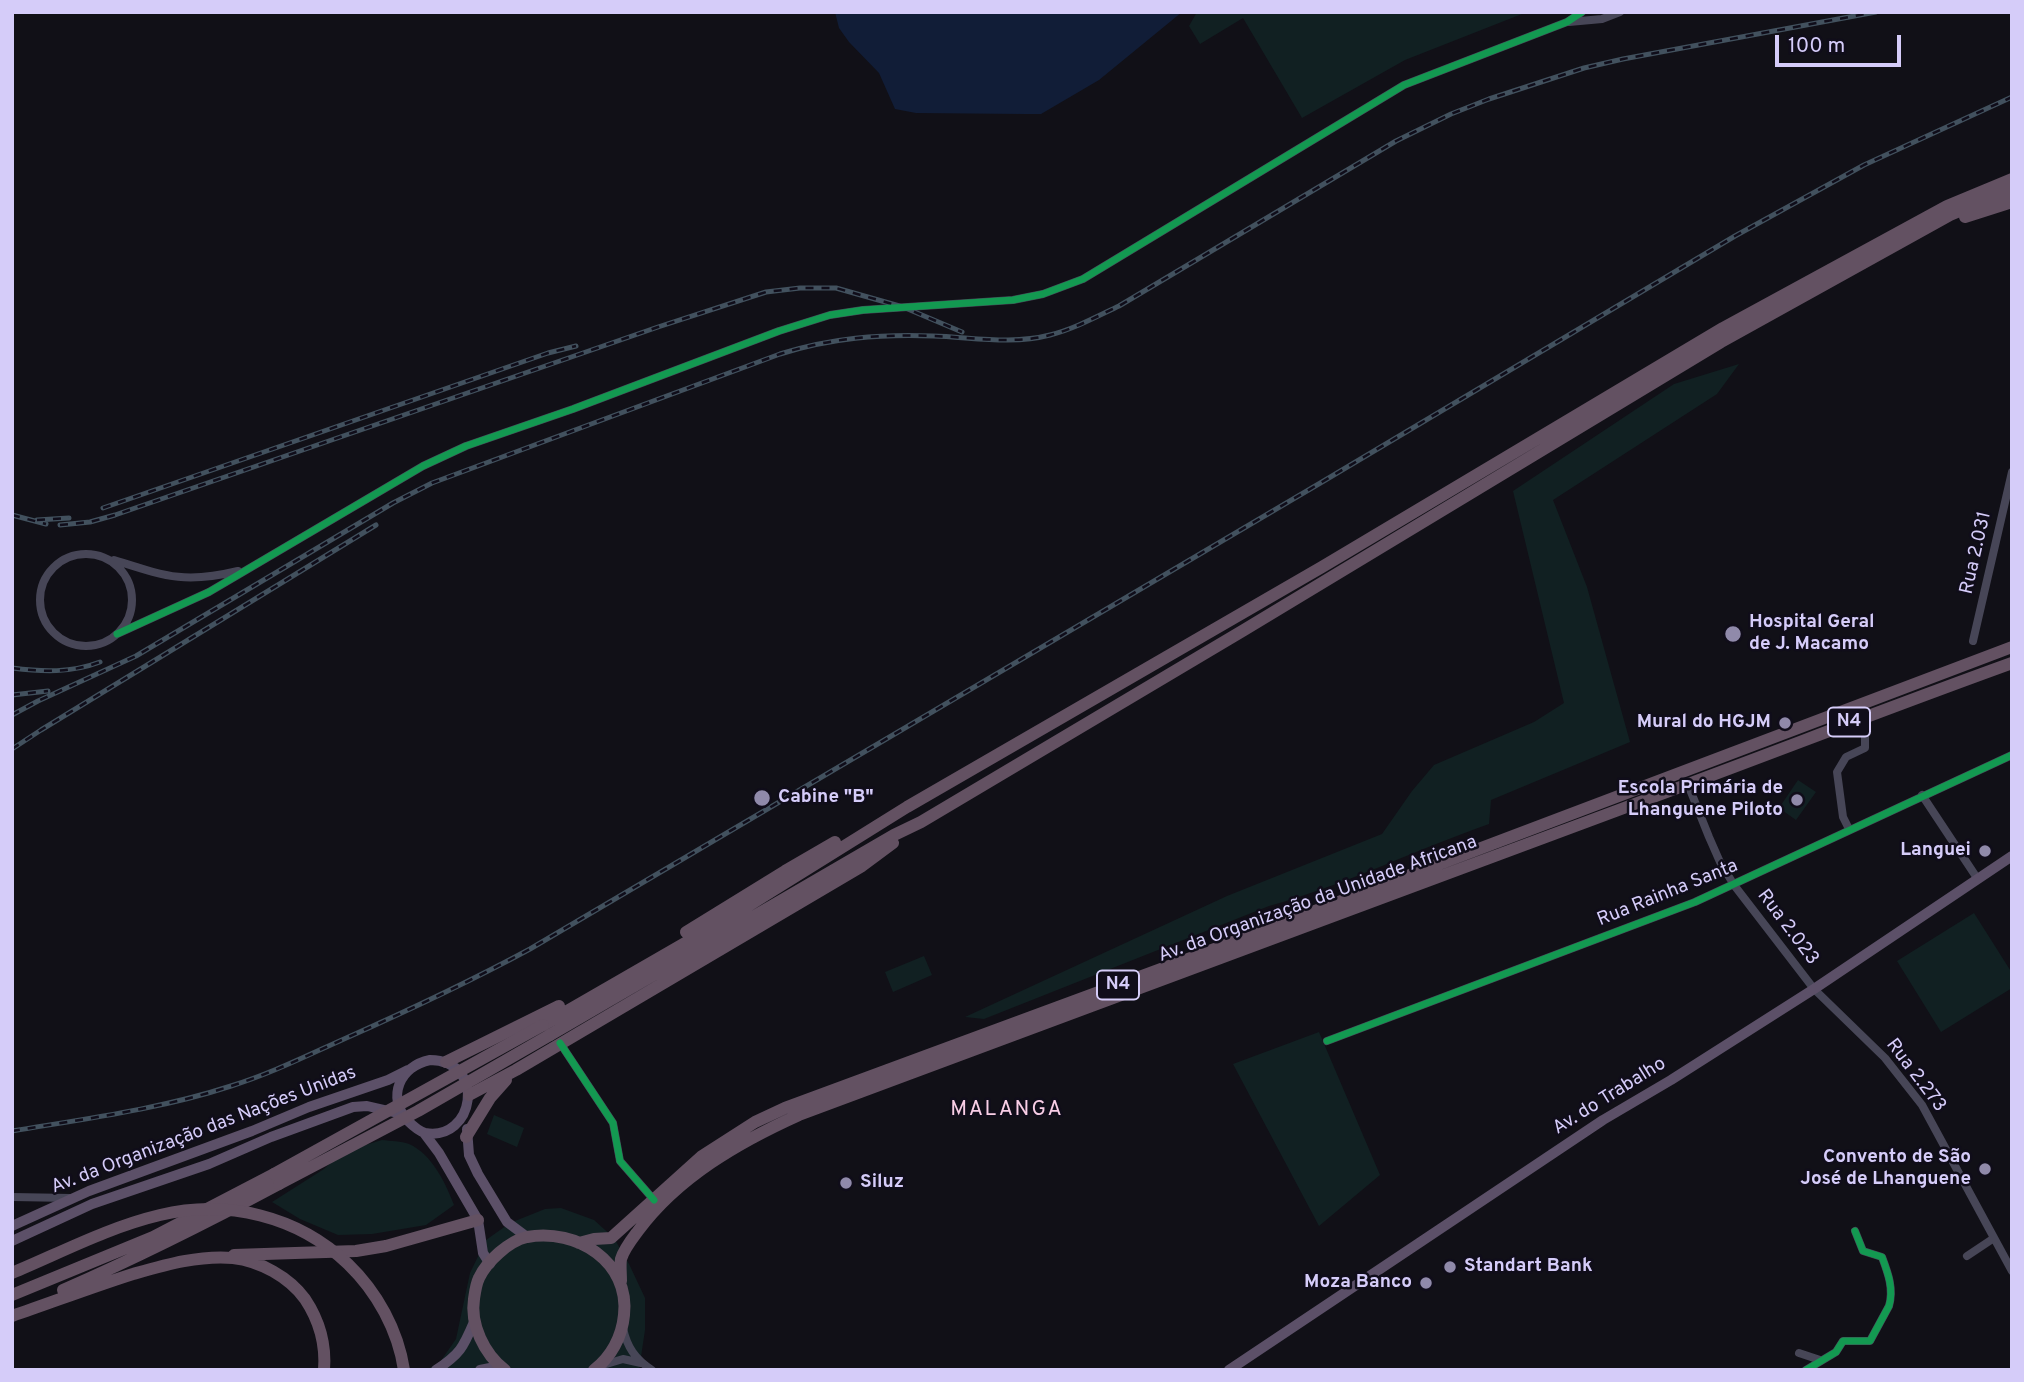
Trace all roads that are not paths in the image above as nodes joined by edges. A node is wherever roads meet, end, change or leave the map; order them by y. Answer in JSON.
{"nodes":[{"id":1,"x":1582,"y":12,"type":"edge"},
{"id":2,"x":1620,"y":12,"type":"edge"},
{"id":3,"x":1567,"y":22,"type":"junction"},
{"id":4,"x":2012,"y":179,"type":"edge"},
{"id":5,"x":2012,"y":189,"type":"edge"},
{"id":6,"x":2012,"y":202,"type":"edge"},
{"id":7,"x":1894,"y":247,"type":"junction"},
{"id":8,"x":2012,"y":472,"type":"edge"},
{"id":9,"x":103,"y":557,"type":"junction"},
{"id":10,"x":248,"y":569,"type":"junction"},
{"id":11,"x":117,"y":634,"type":"junction"},
{"id":12,"x":1973,"y":641,"type":"dead end"},
{"id":13,"x":2009,"y":648,"type":"edge"},
{"id":14,"x":2012,"y":663,"type":"edge"},
{"id":15,"x":1865,"y":730,"type":"dead end"},
{"id":16,"x":2012,"y":755,"type":"edge"},
{"id":17,"x":1686,"y":778,"type":"junction"},
{"id":18,"x":1922,"y":795,"type":"junction"},
{"id":19,"x":907,"y":807,"type":"junction"},
{"id":20,"x":1849,"y":830,"type":"junction"},
{"id":21,"x":2012,"y":856,"type":"edge"},
{"id":22,"x":1977,"y":878,"type":"junction"},
{"id":23,"x":1734,"y":885,"type":"junction"},
{"id":24,"x":1814,"y":989,"type":"junction"},
{"id":25,"x":551,"y":1035,"type":"junction"},
{"id":26,"x":1327,"y":1041,"type":"dead end"},
{"id":27,"x":446,"y":1062,"type":"junction"},
{"id":28,"x":408,"y":1070,"type":"junction"},
{"id":29,"x":516,"y":1070,"type":"junction"},
{"id":30,"x":469,"y":1095,"type":"junction"},
{"id":31,"x":467,"y":1109,"type":"junction"},
{"id":32,"x":402,"y":1114,"type":"junction"},
{"id":33,"x":424,"y":1133,"type":"junction"},
{"id":34,"x":466,"y":1138,"type":"junction"},
{"id":35,"x":277,"y":1179,"type":"junction"},
{"id":36,"x":12,"y":1197,"type":"edge"},
{"id":37,"x":71,"y":1198,"type":"junction"},
{"id":38,"x":654,"y":1200,"type":"junction"},
{"id":39,"x":478,"y":1220,"type":"junction"},
{"id":40,"x":12,"y":1226,"type":"edge"},
{"id":41,"x":1855,"y":1231,"type":"dead end"},
{"id":42,"x":527,"y":1237,"type":"junction"},
{"id":43,"x":1994,"y":1238,"type":"junction"},
{"id":44,"x":12,"y":1241,"type":"edge"},
{"id":45,"x":579,"y":1243,"type":"junction"},
{"id":46,"x":1966,"y":1256,"type":"dead end"},
{"id":47,"x":216,"y":1258,"type":"junction"},
{"id":48,"x":490,"y":1264,"type":"junction"},
{"id":49,"x":2012,"y":1271,"type":"edge"},
{"id":50,"x":12,"y":1273,"type":"edge"},
{"id":51,"x":621,"y":1281,"type":"junction"},
{"id":52,"x":12,"y":1295,"type":"edge"},
{"id":53,"x":12,"y":1309,"type":"edge"},
{"id":54,"x":12,"y":1316,"type":"edge"},
{"id":55,"x":474,"y":1322,"type":"junction"},
{"id":56,"x":623,"y":1327,"type":"junction"},
{"id":57,"x":1799,"y":1353,"type":"dead end"},
{"id":58,"x":1820,"y":1360,"type":"junction"},
{"id":59,"x":641,"y":1363,"type":"junction"},
{"id":60,"x":503,"y":1368,"type":"edge"},
{"id":61,"x":597,"y":1368,"type":"edge"},
{"id":62,"x":324,"y":1370,"type":"edge"},
{"id":63,"x":404,"y":1370,"type":"edge"},
{"id":64,"x":436,"y":1370,"type":"edge"},
{"id":65,"x":480,"y":1370,"type":"edge"},
{"id":66,"x":652,"y":1370,"type":"edge"},
{"id":67,"x":1229,"y":1370,"type":"edge"},
{"id":68,"x":1806,"y":1370,"type":"edge"}],
"edges":[{"from":1,"to":3,"type":"street"},
{"from":2,"to":3,"type":"street"},
{"from":3,"to":10,"type":"street"},
{"from":4,"to":19,"type":"highway"},
{"from":5,"to":7,"type":"highway"},
{"from":6,"to":7,"type":"highway"},
{"from":7,"to":25,"type":"highway"},
{"from":8,"to":12,"type":"street","name":"Rua 2.031"},
{"from":9,"to":10,"type":"street"},
{"from":9,"to":11,"type":"street"},
{"from":9,"to":11,"type":"street"},
{"from":10,"to":11,"type":"street"},
{"from":13,"to":17,"type":"highway","number":"N4"},
{"from":14,"to":17,"type":"highway","name":"Av. da Organização da Unidade Africana","number":"N4"},
{"from":15,"to":20,"type":"street"},
{"from":16,"to":18,"type":"street","name":"Rua Rainha Santa"},
{"from":17,"to":23,"type":"street","name":"Rua 2.023"},
{"from":17,"to":38,"type":"highway","name":"Av. da Organização da Unidade Africana","number":"N4"},
{"from":17,"to":51,"type":"highway","name":"Av. da Organização da Unidade Africana","number":"N4"},
{"from":18,"to":20,"type":"street","name":"Rua Rainha Santa"},
{"from":18,"to":22,"type":"street"},
{"from":19,"to":25,"type":"highway"},
{"from":19,"to":27,"type":"highway"},
{"from":20,"to":23,"type":"street","name":"Rua Rainha Santa"},
{"from":21,"to":22,"type":"main road","name":"Av. do Trabalho"},
{"from":22,"to":24,"type":"main road","name":"Av. do Trabalho"},
{"from":23,"to":24,"type":"street","name":"Rua 2.023"},
{"from":23,"to":26,"type":"street","name":"Rua Rainha Santa"},
{"from":24,"to":43,"type":"street","name":"Rua 2.273"},
{"from":24,"to":67,"type":"main road","name":"Av. do Trabalho"},
{"from":25,"to":29,"type":"highway"},
{"from":25,"to":35,"type":"highway","bridge":true},
{"from":25,"to":38,"type":"street"},
{"from":27,"to":28,"type":"main road"},
{"from":27,"to":30,"type":"main road"},
{"from":28,"to":32,"type":"main road"},
{"from":28,"to":37,"type":"main road","name":"Av. da Organização das Nações Unidas"},
{"from":29,"to":30,"type":"highway"},
{"from":29,"to":34,"type":"highway"},
{"from":30,"to":31,"type":"main road"},
{"from":31,"to":33,"type":"main road"},
{"from":31,"to":34,"type":"main road"},
{"from":32,"to":33,"type":"main road"},
{"from":32,"to":44,"type":"main road","name":"Av. da Organização das Nações Unidas"},
{"from":33,"to":39,"type":"main road"},
{"from":34,"to":42,"type":"main road"},
{"from":35,"to":52,"type":"highway"},
{"from":35,"to":53,"type":"highway"},
{"from":36,"to":37,"type":"street"},
{"from":37,"to":40,"type":"main road","name":"Av. da Organização das Nações Unidas"},
{"from":38,"to":45,"type":"highway","name":"Av. da Organização da Unidade Africana","number":"N4"},
{"from":39,"to":47,"type":"highway"},
{"from":39,"to":48,"type":"main road"},
{"from":41,"to":58,"type":"street"},
{"from":42,"to":45,"type":"highway"},
{"from":42,"to":48,"type":"highway"},
{"from":43,"to":46,"type":"street"},
{"from":43,"to":49,"type":"street","name":"Rua 2.273"},
{"from":45,"to":51,"type":"highway"},
{"from":47,"to":54,"type":"highway"},
{"from":47,"to":62,"type":"highway"},
{"from":48,"to":55,"type":"highway"},
{"from":50,"to":63,"type":"highway","bridge":true},
{"from":51,"to":56,"type":"highway","name":"Av. da Organização da Unidade Africana"},
{"from":55,"to":60,"type":"highway"},
{"from":55,"to":64,"type":"main road"},
{"from":56,"to":59,"type":"street"},
{"from":56,"to":61,"type":"highway"},
{"from":57,"to":58,"type":"street"},
{"from":58,"to":68,"type":"street"},
{"from":59,"to":61,"type":"street"},
{"from":59,"to":66,"type":"street"},
{"from":60,"to":65,"type":"main road"}]}
